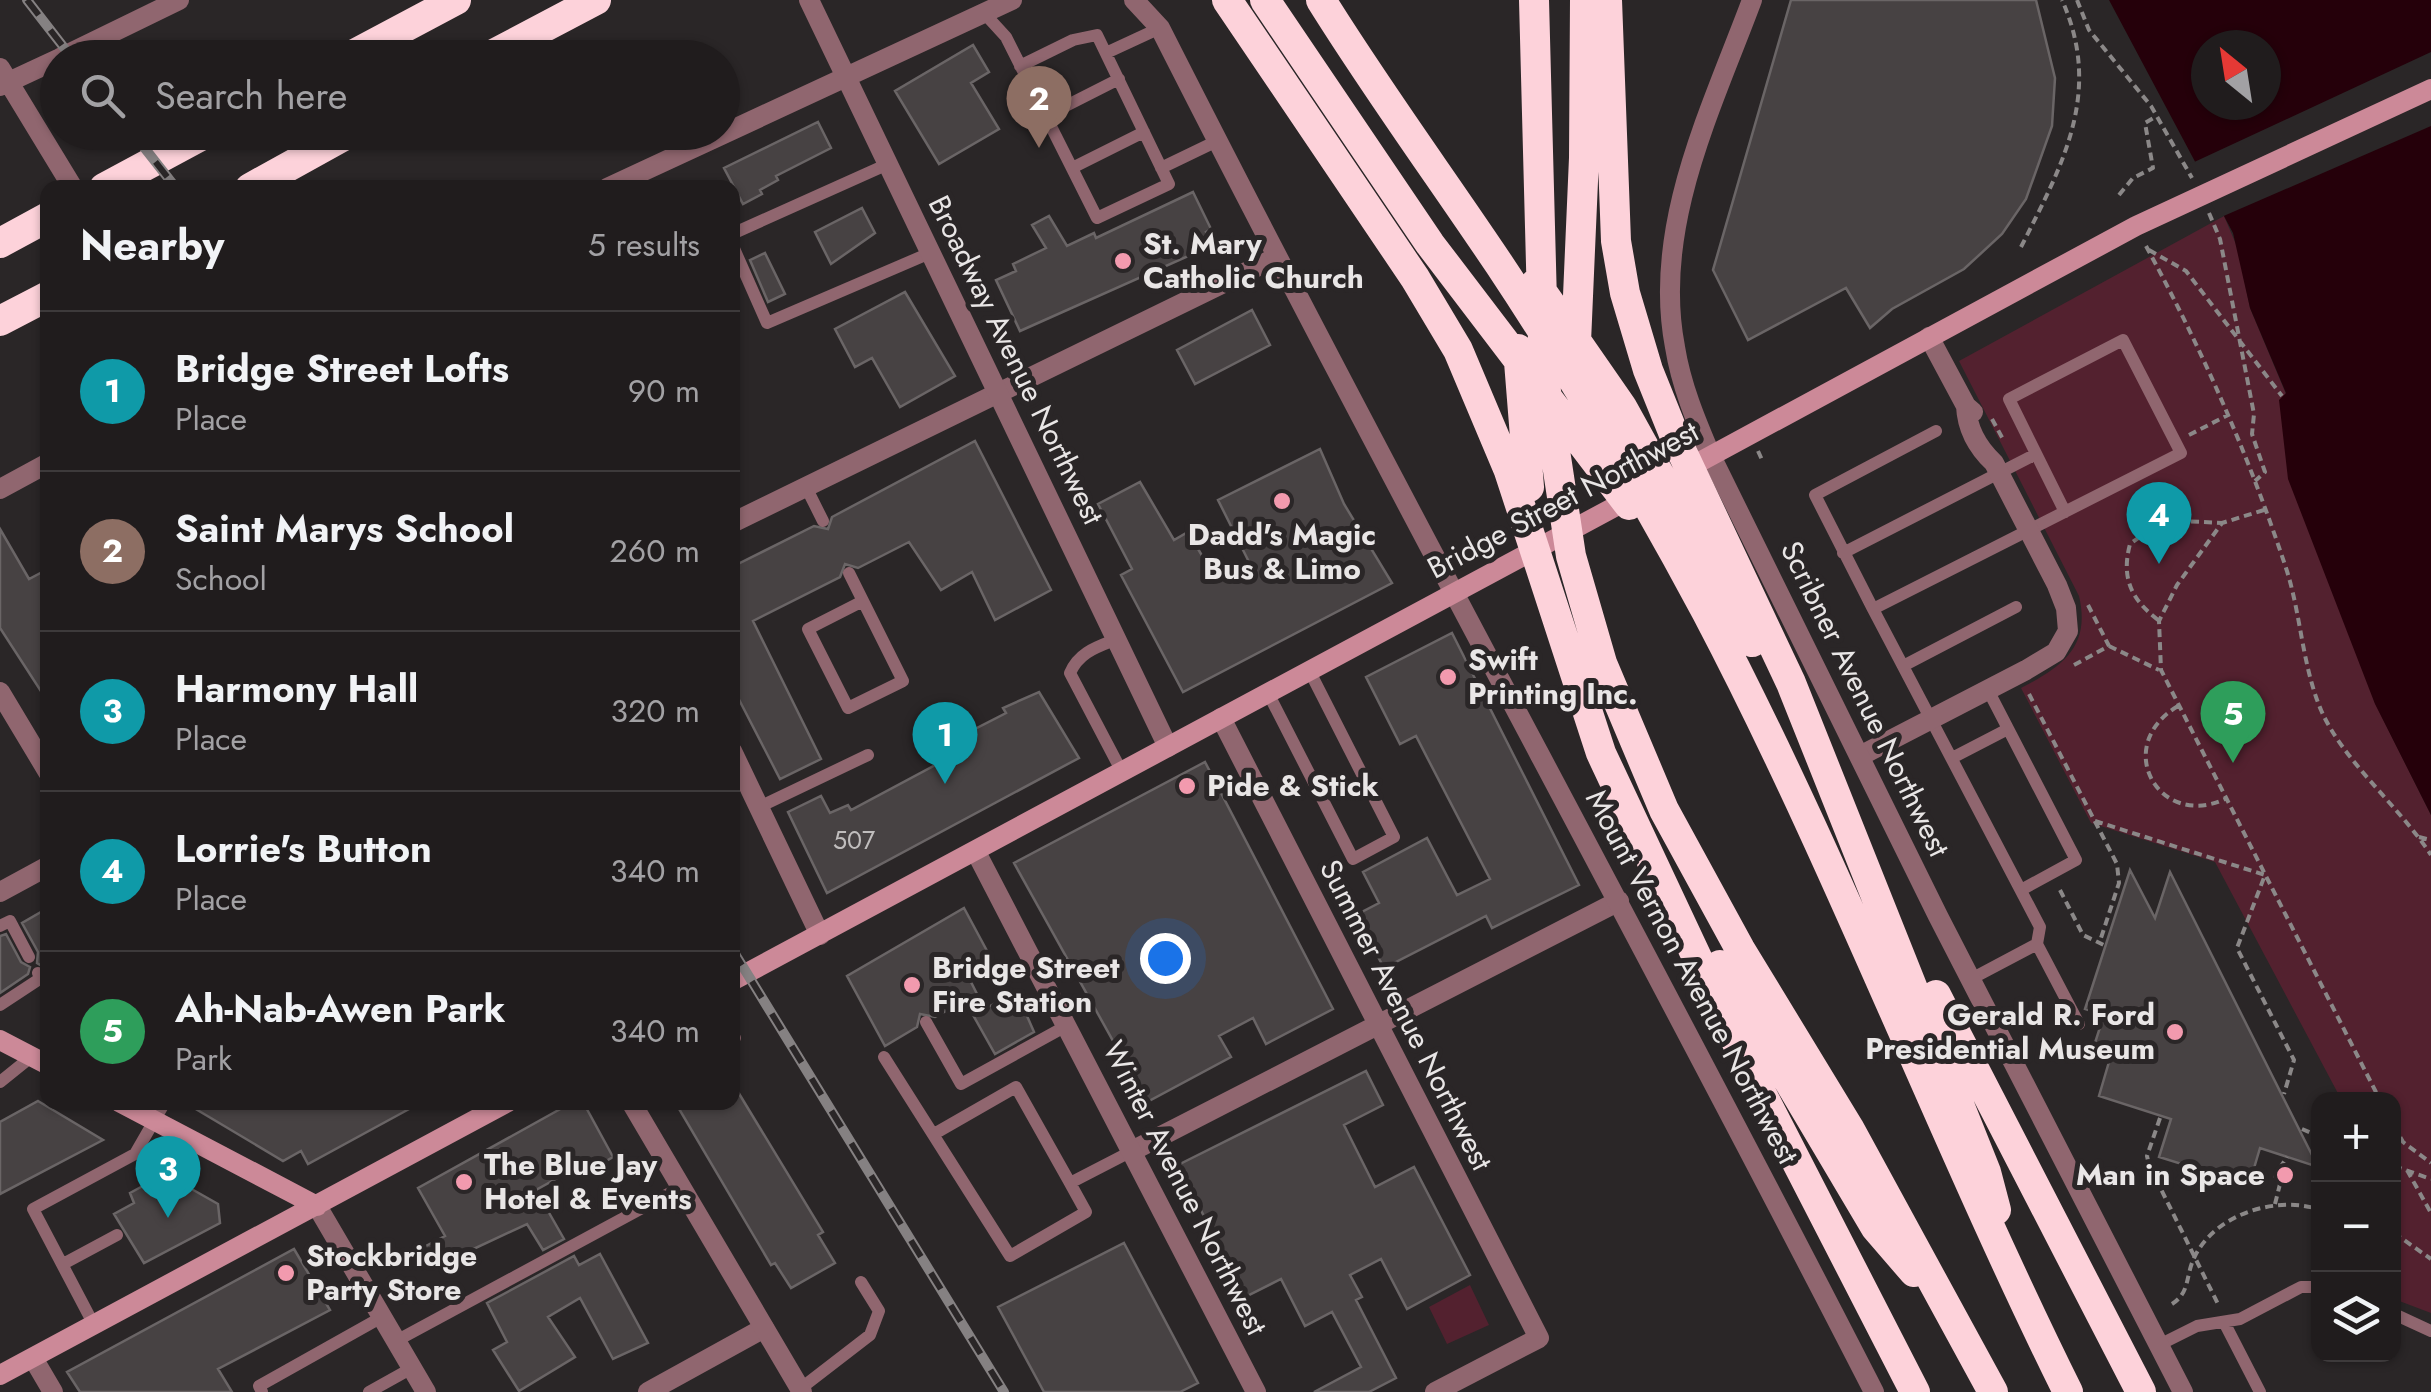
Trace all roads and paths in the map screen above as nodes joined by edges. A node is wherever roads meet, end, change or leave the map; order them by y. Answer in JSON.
{"nodes":[{"id":1,"x":456,"y":0,"type":"edge"},
{"id":2,"x":596,"y":0,"type":"edge"},
{"id":3,"x":809,"y":0,"type":"edge"},
{"id":4,"x":1012,"y":0,"type":"edge"},
{"id":5,"x":1134,"y":0,"type":"edge"},
{"id":6,"x":1227,"y":0,"type":"edge"},
{"id":7,"x":1266,"y":0,"type":"edge"},
{"id":8,"x":1321,"y":0,"type":"edge"},
{"id":9,"x":1534,"y":0,"type":"edge"},
{"id":10,"x":1585,"y":0,"type":"edge"},
{"id":11,"x":1607,"y":0,"type":"edge"},
{"id":12,"x":1752,"y":0,"type":"edge"},
{"id":13,"x":2062,"y":0,"type":"edge"},
{"id":14,"x":2077,"y":0,"type":"edge"},
{"id":15,"x":170,"y":2,"type":"edge"},
{"id":16,"x":984,"y":13,"type":"junction"},
{"id":17,"x":1160,"y":28,"type":"junction"},
{"id":18,"x":95,"y":40,"type":"edge"},
{"id":19,"x":382,"y":40,"type":"edge"},
{"id":20,"x":520,"y":40,"type":"edge"},
{"id":21,"x":1106,"y":53,"type":"junction"},
{"id":22,"x":40,"y":65,"type":"edge"},
{"id":23,"x":1020,"y":66,"type":"junction"},
{"id":24,"x":846,"y":76,"type":"junction"},
{"id":25,"x":3,"y":79,"type":"edge"},
{"id":26,"x":1119,"y":79,"type":"junction"},
{"id":27,"x":2431,"y":89,"type":"edge"},
{"id":28,"x":1046,"y":116,"type":"junction"},
{"id":29,"x":2157,"y":116,"type":"junction"},
{"id":30,"x":740,"y":125,"type":"edge"},
{"id":31,"x":1144,"y":132,"type":"junction"},
{"id":32,"x":40,"y":137,"type":"edge"},
{"id":33,"x":1217,"y":141,"type":"junction"},
{"id":34,"x":49,"y":150,"type":"edge"},
{"id":35,"x":175,"y":150,"type":"edge"},
{"id":36,"x":318,"y":150,"type":"edge"},
{"id":37,"x":687,"y":150,"type":"edge"},
{"id":38,"x":888,"y":164,"type":"junction"},
{"id":39,"x":1072,"y":168,"type":"junction"},
{"id":40,"x":1162,"y":168,"type":"junction"},
{"id":41,"x":68,"y":180,"type":"edge"},
{"id":42,"x":119,"y":180,"type":"edge"},
{"id":43,"x":264,"y":180,"type":"edge"},
{"id":44,"x":623,"y":180,"type":"edge"},
{"id":45,"x":2119,"y":195,"type":"dead end"},
{"id":46,"x":2199,"y":197,"type":"junction"},
{"id":47,"x":1456,"y":203,"type":"junction"},
{"id":48,"x":40,"y":221,"type":"edge"},
{"id":49,"x":2136,"y":226,"type":"junction"},
{"id":50,"x":740,"y":230,"type":"edge"},
{"id":51,"x":10,"y":237,"type":"edge"},
{"id":52,"x":2021,"y":247,"type":"dead end"},
{"id":53,"x":2148,"y":250,"type":"junction"},
{"id":54,"x":930,"y":253,"type":"junction"},
{"id":55,"x":1275,"y":258,"type":"junction"},
{"id":56,"x":740,"y":263,"type":"edge"},
{"id":57,"x":40,"y":300,"type":"edge"},
{"id":58,"x":0,"y":321,"type":"edge"},
{"id":59,"x":1929,"y":337,"type":"junction"},
{"id":60,"x":2240,"y":341,"type":"junction"},
{"id":61,"x":998,"y":395,"type":"junction"},
{"id":62,"x":2282,"y":396,"type":"dead end"},
{"id":63,"x":2228,"y":415,"type":"junction"},
{"id":64,"x":1992,"y":417,"type":"dead end"},
{"id":65,"x":1936,"y":431,"type":"dead end"},
{"id":66,"x":2176,"y":442,"type":"junction"},
{"id":67,"x":2036,"y":454,"type":"junction"},
{"id":68,"x":1711,"y":456,"type":"junction"},
{"id":69,"x":1541,"y":458,"type":"junction"},
{"id":70,"x":40,"y":467,"type":"edge"},
{"id":71,"x":2003,"y":467,"type":"junction"},
{"id":72,"x":2255,"y":481,"type":"junction"},
{"id":73,"x":806,"y":488,"type":"junction"},
{"id":74,"x":0,"y":489,"type":"edge"},
{"id":75,"x":2264,"y":510,"type":"junction"},
{"id":76,"x":2066,"y":512,"type":"junction"},
{"id":77,"x":740,"y":519,"type":"edge"},
{"id":78,"x":823,"y":521,"type":"dead end"},
{"id":79,"x":2222,"y":523,"type":"junction"},
{"id":80,"x":2028,"y":529,"type":"junction"},
{"id":81,"x":1843,"y":553,"type":"junction"},
{"id":82,"x":849,"y":572,"type":"dead end"},
{"id":83,"x":1454,"y":591,"type":"junction"},
{"id":84,"x":2082,"y":593,"type":"dead end"},
{"id":85,"x":863,"y":601,"type":"junction"},
{"id":86,"x":2016,"y":607,"type":"dead end"},
{"id":87,"x":1874,"y":609,"type":"junction"},
{"id":88,"x":1707,"y":613,"type":"junction"},
{"id":89,"x":2159,"y":620,"type":"junction"},
{"id":90,"x":1117,"y":639,"type":"junction"},
{"id":91,"x":2109,"y":646,"type":"junction"},
{"id":92,"x":1903,"y":666,"type":"junction"},
{"id":93,"x":1309,"y":670,"type":"junction"},
{"id":94,"x":2161,"y":670,"type":"junction"},
{"id":95,"x":2060,"y":672,"type":"dead end"},
{"id":96,"x":0,"y":692,"type":"edge"},
{"id":97,"x":1268,"y":693,"type":"junction"},
{"id":98,"x":1992,"y":698,"type":"junction"},
{"id":99,"x":2178,"y":706,"type":"junction"},
{"id":100,"x":1930,"y":717,"type":"junction"},
{"id":101,"x":1221,"y":718,"type":"junction"},
{"id":102,"x":2008,"y":729,"type":"junction"},
{"id":103,"x":1168,"y":747,"type":"junction"},
{"id":104,"x":868,"y":755,"type":"dead end"},
{"id":105,"x":1860,"y":756,"type":"junction"},
{"id":106,"x":1952,"y":758,"type":"junction"},
{"id":107,"x":40,"y":759,"type":"edge"},
{"id":108,"x":740,"y":768,"type":"edge"},
{"id":109,"x":1122,"y":772,"type":"junction"},
{"id":110,"x":1824,"y":774,"type":"junction"},
{"id":111,"x":2226,"y":798,"type":"junction"},
{"id":112,"x":759,"y":807,"type":"junction"},
{"id":113,"x":2094,"y":820,"type":"junction"},
{"id":114,"x":2419,"y":837,"type":"junction"},
{"id":115,"x":2431,"y":840,"type":"edge"},
{"id":116,"x":976,"y":852,"type":"junction"},
{"id":117,"x":1650,"y":853,"type":"junction"},
{"id":118,"x":2431,"y":856,"type":"edge"},
{"id":119,"x":40,"y":870,"type":"edge"},
{"id":120,"x":2265,"y":875,"type":"junction"},
{"id":121,"x":1873,"y":883,"type":"junction"},
{"id":122,"x":2057,"y":886,"type":"dead end"},
{"id":123,"x":2021,"y":890,"type":"junction"},
{"id":124,"x":0,"y":892,"type":"edge"},
{"id":125,"x":1619,"y":901,"type":"junction"},
{"id":126,"x":0,"y":926,"type":"edge"},
{"id":127,"x":820,"y":935,"type":"junction"},
{"id":128,"x":2037,"y":944,"type":"junction"},
{"id":129,"x":29,"y":956,"type":"dead end"},
{"id":130,"x":38,"y":973,"type":"dead end"},
{"id":131,"x":40,"y":976,"type":"edge"},
{"id":132,"x":40,"y":978,"type":"edge"},
{"id":133,"x":740,"y":978,"type":"edge"},
{"id":134,"x":1971,"y":980,"type":"junction"},
{"id":135,"x":0,"y":1005,"type":"edge"},
{"id":136,"x":926,"y":1022,"type":"dead end"},
{"id":137,"x":1375,"y":1024,"type":"junction"},
{"id":138,"x":2078,"y":1024,"type":"dead end"},
{"id":139,"x":1068,"y":1025,"type":"junction"},
{"id":140,"x":0,"y":1040,"type":"edge"},
{"id":141,"x":884,"y":1058,"type":"dead end"},
{"id":142,"x":39,"y":1061,"type":"edge"},
{"id":143,"x":0,"y":1082,"type":"edge"},
{"id":144,"x":2376,"y":1092,"type":"edge"},
{"id":145,"x":2284,"y":1094,"type":"dead end"},
{"id":146,"x":493,"y":1110,"type":"edge"},
{"id":147,"x":636,"y":1110,"type":"edge"},
{"id":148,"x":160,"y":1112,"type":"edge"},
{"id":149,"x":2160,"y":1118,"type":"dead end"},
{"id":150,"x":2302,"y":1129,"type":"dead end"},
{"id":151,"x":2311,"y":1133,"type":"edge"},
{"id":152,"x":934,"y":1134,"type":"junction"},
{"id":153,"x":2401,"y":1138,"type":"edge"},
{"id":154,"x":1132,"y":1151,"type":"junction"},
{"id":155,"x":2286,"y":1157,"type":"dead end"},
{"id":156,"x":2430,"y":1164,"type":"edge"},
{"id":157,"x":2401,"y":1168,"type":"edge"},
{"id":158,"x":2407,"y":1170,"type":"junction"},
{"id":159,"x":2431,"y":1178,"type":"edge"},
{"id":160,"x":1070,"y":1183,"type":"junction"},
{"id":161,"x":680,"y":1187,"type":"junction"},
{"id":162,"x":2275,"y":1204,"type":"junction"},
{"id":163,"x":318,"y":1206,"type":"junction"},
{"id":164,"x":2311,"y":1208,"type":"edge"},
{"id":165,"x":2431,"y":1213,"type":"edge"},
{"id":166,"x":117,"y":1235,"type":"dead end"},
{"id":167,"x":2401,"y":1238,"type":"edge"},
{"id":168,"x":2431,"y":1242,"type":"edge"},
{"id":169,"x":2421,"y":1248,"type":"junction"},
{"id":170,"x":2195,"y":1255,"type":"junction"},
{"id":171,"x":2431,"y":1259,"type":"edge"},
{"id":172,"x":63,"y":1264,"type":"junction"},
{"id":173,"x":2011,"y":1276,"type":"junction"},
{"id":174,"x":861,"y":1282,"type":"dead end"},
{"id":175,"x":2311,"y":1287,"type":"edge"},
{"id":176,"x":2172,"y":1304,"type":"dead end"},
{"id":177,"x":382,"y":1317,"type":"junction"},
{"id":178,"x":2401,"y":1317,"type":"edge"},
{"id":179,"x":1955,"y":1320,"type":"junction"},
{"id":180,"x":2226,"y":1322,"type":"junction"},
{"id":181,"x":94,"y":1325,"type":"junction"},
{"id":182,"x":764,"y":1328,"type":"junction"},
{"id":183,"x":2431,"y":1331,"type":"edge"},
{"id":184,"x":396,"y":1341,"type":"junction"},
{"id":185,"x":2159,"y":1345,"type":"junction"},
{"id":186,"x":32,"y":1358,"type":"junction"},
{"id":187,"x":412,"y":1368,"type":"junction"},
{"id":188,"x":0,"y":1375,"type":"edge"},
{"id":189,"x":801,"y":1391,"type":"edge"},
{"id":190,"x":53,"y":1392,"type":"edge"},
{"id":191,"x":262,"y":1392,"type":"edge"},
{"id":192,"x":369,"y":1392,"type":"edge"},
{"id":193,"x":426,"y":1392,"type":"edge"},
{"id":194,"x":648,"y":1392,"type":"edge"},
{"id":195,"x":1256,"y":1392,"type":"edge"},
{"id":196,"x":1435,"y":1392,"type":"edge"},
{"id":197,"x":1874,"y":1392,"type":"edge"},
{"id":198,"x":1914,"y":1392,"type":"edge"},
{"id":199,"x":1992,"y":1392,"type":"edge"},
{"id":200,"x":2068,"y":1392,"type":"edge"},
{"id":201,"x":2142,"y":1392,"type":"edge"},
{"id":202,"x":2183,"y":1392,"type":"edge"},
{"id":203,"x":2260,"y":1392,"type":"edge"}],
"edges":[{"from":1,"to":19,"type":"highway"},
{"from":2,"to":20,"type":"highway"},
{"from":3,"to":24,"type":"street","name":"Broadway Avenue Northwest"},
{"from":4,"to":16,"type":"street"},
{"from":5,"to":17,"type":"street","name":"Mount Vernon Avenue Northwest"},
{"from":6,"to":69,"type":"highway"},
{"from":7,"to":88,"type":"highway"},
{"from":8,"to":47,"type":"highway"},
{"from":9,"to":69,"type":"highway"},
{"from":10,"to":69,"type":"highway"},
{"from":11,"to":110,"type":"highway"},
{"from":12,"to":68,"type":"street","name":"Scribner Avenue Northwest"},
{"from":13,"to":52,"type":"path"},
{"from":14,"to":29,"type":"path"},
{"from":15,"to":18,"type":"street"},
{"from":16,"to":23,"type":"lane"},
{"from":16,"to":24,"type":"street"},
{"from":17,"to":21,"type":"lane"},
{"from":17,"to":33,"type":"street","name":"Mount Vernon Avenue Northwest"},
{"from":21,"to":23,"type":"lane"},
{"from":21,"to":26,"type":"lane"},
{"from":22,"to":25,"type":"street"},
{"from":23,"to":28,"type":"lane"},
{"from":24,"to":30,"type":"street"},
{"from":24,"to":38,"type":"street","name":"Broadway Avenue Northwest"},
{"from":25,"to":32,"type":"street"},
{"from":26,"to":28,"type":"lane"},
{"from":26,"to":31,"type":"lane"},
{"from":27,"to":46,"type":"main road","name":"Bridge Street Northwest"},
{"from":28,"to":39,"type":"lane"},
{"from":29,"to":45,"type":"path"},
{"from":29,"to":46,"type":"path"},
{"from":31,"to":39,"type":"lane"},
{"from":31,"to":40,"type":"lane"},
{"from":33,"to":40,"type":"lane"},
{"from":33,"to":55,"type":"street","name":"Mount Vernon Avenue Northwest"},
{"from":34,"to":41,"type":"street"},
{"from":35,"to":42,"type":"highway"},
{"from":36,"to":43,"type":"highway"},
{"from":37,"to":44,"type":"street"},
{"from":38,"to":50,"type":"lane"},
{"from":38,"to":54,"type":"street","name":"Broadway Avenue Northwest"},
{"from":39,"to":40,"type":"lane"},
{"from":46,"to":49,"type":"main road","name":"Bridge Street Northwest"},
{"from":46,"to":60,"type":"path"},
{"from":47,"to":88,"type":"highway"},
{"from":47,"to":110,"type":"highway"},
{"from":48,"to":51,"type":"highway"},
{"from":49,"to":53,"type":"path"},
{"from":49,"to":59,"type":"main road","name":"Bridge Street Northwest"},
{"from":53,"to":60,"type":"path"},
{"from":53,"to":63,"type":"path"},
{"from":54,"to":56,"type":"lane"},
{"from":54,"to":61,"type":"street","name":"Broadway Avenue Northwest"},
{"from":55,"to":61,"type":"street"},
{"from":55,"to":83,"type":"street","name":"Mount Vernon Avenue Northwest"},
{"from":57,"to":58,"type":"highway"},
{"from":59,"to":68,"type":"main road","name":"Bridge Street Northwest"},
{"from":59,"to":71,"type":"street"},
{"from":60,"to":62,"type":"path"},
{"from":60,"to":72,"type":"path"},
{"from":61,"to":73,"type":"street"},
{"from":61,"to":90,"type":"street","name":"Broadway Avenue Northwest"},
{"from":63,"to":66,"type":"path"},
{"from":63,"to":72,"type":"path"},
{"from":64,"to":71,"type":"path"},
{"from":65,"to":81,"type":"lane"},
{"from":66,"to":67,"type":"lane"},
{"from":66,"to":76,"type":"lane"},
{"from":67,"to":71,"type":"lane"},
{"from":67,"to":76,"type":"lane"},
{"from":68,"to":83,"type":"main road","name":"Bridge Street Northwest"},
{"from":68,"to":105,"type":"street","name":"Scribner Avenue Northwest"},
{"from":69,"to":117,"type":"highway"},
{"from":69,"to":179,"type":"highway"},
{"from":70,"to":74,"type":"street"},
{"from":71,"to":80,"type":"street"},
{"from":71,"to":81,"type":"lane"},
{"from":72,"to":75,"type":"path"},
{"from":73,"to":77,"type":"street"},
{"from":73,"to":78,"type":"lane"},
{"from":75,"to":79,"type":"path"},
{"from":75,"to":114,"type":"path"},
{"from":76,"to":80,"type":"lane"},
{"from":79,"to":89,"type":"path"},
{"from":79,"to":89,"type":"path"},
{"from":80,"to":87,"type":"lane"},
{"from":80,"to":98,"type":"street"},
{"from":81,"to":87,"type":"lane"},
{"from":82,"to":85,"type":"lane"},
{"from":83,"to":93,"type":"main road","name":"Bridge Street Northwest"},
{"from":83,"to":125,"type":"street","name":"Mount Vernon Avenue Northwest"},
{"from":84,"to":91,"type":"path"},
{"from":85,"to":85,"type":"lane"},
{"from":86,"to":92,"type":"lane"},
{"from":87,"to":92,"type":"lane"},
{"from":88,"to":173,"type":"highway"},
{"from":89,"to":94,"type":"path"},
{"from":90,"to":103,"type":"street","name":"Broadway Avenue Northwest"},
{"from":90,"to":109,"type":"lane"},
{"from":91,"to":94,"type":"path"},
{"from":91,"to":95,"type":"path"},
{"from":92,"to":100,"type":"lane"},
{"from":93,"to":97,"type":"main road","name":"Bridge Street Northwest"},
{"from":93,"to":97,"type":"lane"},
{"from":94,"to":99,"type":"path"},
{"from":96,"to":107,"type":"street"},
{"from":97,"to":101,"type":"main road","name":"Bridge Street Northwest"},
{"from":98,"to":100,"type":"street"},
{"from":98,"to":102,"type":"lane"},
{"from":98,"to":113,"type":"path"},
{"from":99,"to":111,"type":"path"},
{"from":99,"to":111,"type":"path"},
{"from":100,"to":105,"type":"street"},
{"from":100,"to":106,"type":"lane"},
{"from":101,"to":103,"type":"main road","name":"Bridge Street Northwest"},
{"from":101,"to":137,"type":"street","name":"Summer Avenue Northwest"},
{"from":102,"to":106,"type":"lane"},
{"from":102,"to":123,"type":"lane"},
{"from":103,"to":109,"type":"main road","name":"Bridge Street Northwest"},
{"from":104,"to":112,"type":"lane"},
{"from":105,"to":134,"type":"street","name":"Scribner Avenue Northwest"},
{"from":106,"to":123,"type":"lane"},
{"from":108,"to":112,"type":"street"},
{"from":109,"to":116,"type":"main road","name":"Bridge Street Northwest"},
{"from":110,"to":121,"type":"highway"},
{"from":111,"to":120,"type":"path"},
{"from":112,"to":127,"type":"street"},
{"from":113,"to":120,"type":"path"},
{"from":113,"to":122,"type":"path"},
{"from":114,"to":115,"type":"path"},
{"from":114,"to":118,"type":"path"},
{"from":116,"to":127,"type":"main road","name":"Bridge Street Northwest"},
{"from":116,"to":139,"type":"street","name":"Winter Avenue Northwest"},
{"from":117,"to":179,"type":"highway"},
{"from":117,"to":198,"type":"highway"},
{"from":119,"to":124,"type":"street"},
{"from":120,"to":144,"type":"path"},
{"from":120,"to":145,"type":"path"},
{"from":121,"to":173,"type":"highway"},
{"from":121,"to":201,"type":"highway"},
{"from":123,"to":128,"type":"lane"},
{"from":125,"to":137,"type":"street"},
{"from":125,"to":197,"type":"street","name":"Mount Vernon Avenue Northwest"},
{"from":126,"to":129,"type":"lane"},
{"from":127,"to":133,"type":"main road","name":"Bridge Street Northwest"},
{"from":128,"to":134,"type":"lane"},
{"from":128,"to":138,"type":"lane"},
{"from":130,"to":131,"type":"lane"},
{"from":132,"to":135,"type":"lane"},
{"from":134,"to":185,"type":"street","name":"Scribner Avenue Northwest"},
{"from":136,"to":139,"type":"lane"},
{"from":137,"to":154,"type":"street"},
{"from":137,"to":196,"type":"street","name":"Summer Avenue Northwest"},
{"from":139,"to":154,"type":"street","name":"Winter Avenue Northwest"},
{"from":140,"to":142,"type":"main road"},
{"from":141,"to":152,"type":"lane"},
{"from":142,"to":143,"type":"lane"},
{"from":146,"to":163,"type":"main road"},
{"from":147,"to":161,"type":"street"},
{"from":148,"to":163,"type":"main road"},
{"from":148,"to":172,"type":"lane"},
{"from":149,"to":170,"type":"path"},
{"from":150,"to":151,"type":"path"},
{"from":152,"to":160,"type":"lane"},
{"from":152,"to":160,"type":"lane"},
{"from":153,"to":156,"type":"path"},
{"from":154,"to":160,"type":"lane"},
{"from":154,"to":195,"type":"street","name":"Winter Avenue Northwest"},
{"from":155,"to":162,"type":"path"},
{"from":157,"to":158,"type":"path"},
{"from":158,"to":159,"type":"path"},
{"from":158,"to":165,"type":"path"},
{"from":161,"to":182,"type":"street"},
{"from":161,"to":184,"type":"lane"},
{"from":162,"to":164,"type":"path"},
{"from":162,"to":170,"type":"path"},
{"from":163,"to":177,"type":"street"},
{"from":163,"to":181,"type":"main road"},
{"from":166,"to":172,"type":"lane"},
{"from":167,"to":169,"type":"path"},
{"from":168,"to":169,"type":"path"},
{"from":169,"to":171,"type":"path"},
{"from":170,"to":176,"type":"path"},
{"from":170,"to":180,"type":"path"},
{"from":172,"to":181,"type":"lane"},
{"from":173,"to":200,"type":"highway"},
{"from":174,"to":189,"type":"lane"},
{"from":175,"to":180,"type":"lane"},
{"from":177,"to":184,"type":"street"},
{"from":177,"to":191,"type":"lane"},
{"from":178,"to":183,"type":"lane"},
{"from":179,"to":199,"type":"highway"},
{"from":180,"to":185,"type":"lane"},
{"from":180,"to":203,"type":"lane"},
{"from":181,"to":186,"type":"main road"},
{"from":182,"to":189,"type":"street"},
{"from":182,"to":194,"type":"street"},
{"from":184,"to":187,"type":"street"},
{"from":185,"to":202,"type":"street","name":"Scribner Avenue Northwest"},
{"from":186,"to":188,"type":"main road"},
{"from":186,"to":190,"type":"street"},
{"from":187,"to":192,"type":"lane"},
{"from":187,"to":193,"type":"street"}]}
